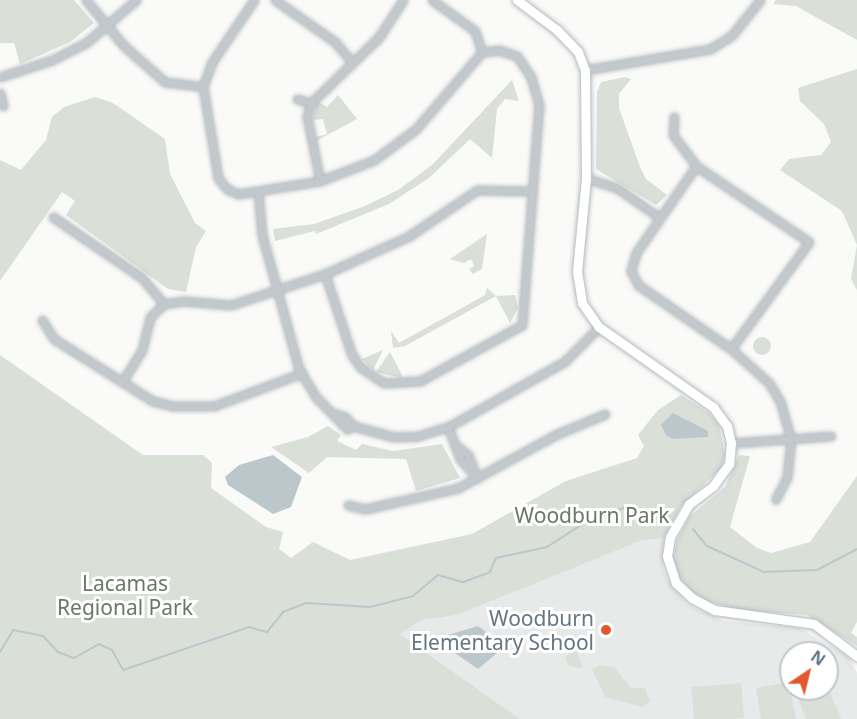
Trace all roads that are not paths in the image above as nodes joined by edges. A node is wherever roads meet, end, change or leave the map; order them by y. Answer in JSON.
{"nodes":[{"id":1,"x":86,"y":0,"type":"edge"},
{"id":2,"x":136,"y":0,"type":"edge"},
{"id":3,"x":254,"y":0,"type":"edge"},
{"id":4,"x":275,"y":0,"type":"edge"},
{"id":5,"x":403,"y":0,"type":"edge"},
{"id":6,"x":432,"y":0,"type":"edge"},
{"id":7,"x":517,"y":0,"type":"edge"},
{"id":8,"x":760,"y":0,"type":"edge"},
{"id":9,"x":107,"y":26,"type":"junction"},
{"id":10,"x":482,"y":52,"type":"junction"},
{"id":11,"x":352,"y":62,"type":"junction"},
{"id":12,"x":585,"y":70,"type":"junction"},
{"id":13,"x":0,"y":77,"type":"edge"},
{"id":14,"x":203,"y":87,"type":"junction"},
{"id":15,"x":0,"y":93,"type":"edge"},
{"id":16,"x":297,"y":99,"type":"dead end"},
{"id":17,"x":310,"y":103,"type":"junction"},
{"id":18,"x":3,"y":106,"type":"dead end"},
{"id":19,"x":674,"y":117,"type":"dead end"},
{"id":20,"x":696,"y":166,"type":"junction"},
{"id":21,"x":586,"y":178,"type":"junction"},
{"id":22,"x":320,"y":181,"type":"junction"},
{"id":23,"x":532,"y":191,"type":"junction"},
{"id":24,"x":258,"y":192,"type":"junction"},
{"id":25,"x":53,"y":217,"type":"dead end"},
{"id":26,"x":660,"y":218,"type":"junction"},
{"id":27,"x":325,"y":274,"type":"junction"},
{"id":28,"x":276,"y":290,"type":"junction"},
{"id":29,"x":164,"y":304,"type":"junction"},
{"id":30,"x":42,"y":320,"type":"dead end"},
{"id":31,"x":599,"y":327,"type":"junction"},
{"id":32,"x":731,"y":349,"type":"junction"},
{"id":33,"x":302,"y":373,"type":"junction"},
{"id":34,"x":122,"y":382,"type":"junction"},
{"id":35,"x":605,"y":414,"type":"dead end"},
{"id":36,"x":448,"y":427,"type":"junction"},
{"id":37,"x":831,"y":436,"type":"dead end"},
{"id":38,"x":791,"y":439,"type":"junction"},
{"id":39,"x":731,"y":442,"type":"junction"},
{"id":40,"x":477,"y":478,"type":"junction"},
{"id":41,"x":776,"y":499,"type":"dead end"},
{"id":42,"x":348,"y":505,"type":"dead end"},
{"id":43,"x":857,"y":656,"type":"edge"}],
"edges":[{"from":1,"to":9,"type":"street"},
{"from":2,"to":9,"type":"street"},
{"from":3,"to":14,"type":"street"},
{"from":4,"to":11,"type":"street"},
{"from":5,"to":11,"type":"street"},
{"from":6,"to":10,"type":"street"},
{"from":7,"to":12,"type":"street"},
{"from":8,"to":12,"type":"street"},
{"from":9,"to":13,"type":"street"},
{"from":9,"to":14,"type":"street"},
{"from":10,"to":22,"type":"street"},
{"from":10,"to":23,"type":"street"},
{"from":11,"to":17,"type":"street"},
{"from":12,"to":21,"type":"street"},
{"from":14,"to":24,"type":"street"},
{"from":15,"to":18,"type":"street"},
{"from":16,"to":17,"type":"street"},
{"from":17,"to":22,"type":"street"},
{"from":19,"to":20,"type":"street"},
{"from":20,"to":26,"type":"street"},
{"from":20,"to":32,"type":"street"},
{"from":21,"to":26,"type":"street"},
{"from":21,"to":31,"type":"street"},
{"from":22,"to":24,"type":"street"},
{"from":23,"to":27,"type":"street"},
{"from":23,"to":27,"type":"street"},
{"from":24,"to":28,"type":"street"},
{"from":25,"to":29,"type":"street"},
{"from":26,"to":32,"type":"street"},
{"from":27,"to":28,"type":"street"},
{"from":28,"to":29,"type":"street"},
{"from":28,"to":33,"type":"street"},
{"from":29,"to":34,"type":"street"},
{"from":30,"to":34,"type":"street"},
{"from":31,"to":36,"type":"street"},
{"from":31,"to":39,"type":"street"},
{"from":32,"to":38,"type":"street"},
{"from":33,"to":34,"type":"street"},
{"from":33,"to":36,"type":"street"},
{"from":35,"to":40,"type":"street"},
{"from":36,"to":40,"type":"street"},
{"from":37,"to":38,"type":"street"},
{"from":38,"to":39,"type":"street"},
{"from":38,"to":41,"type":"street"},
{"from":39,"to":43,"type":"street"},
{"from":40,"to":42,"type":"street"}]}
